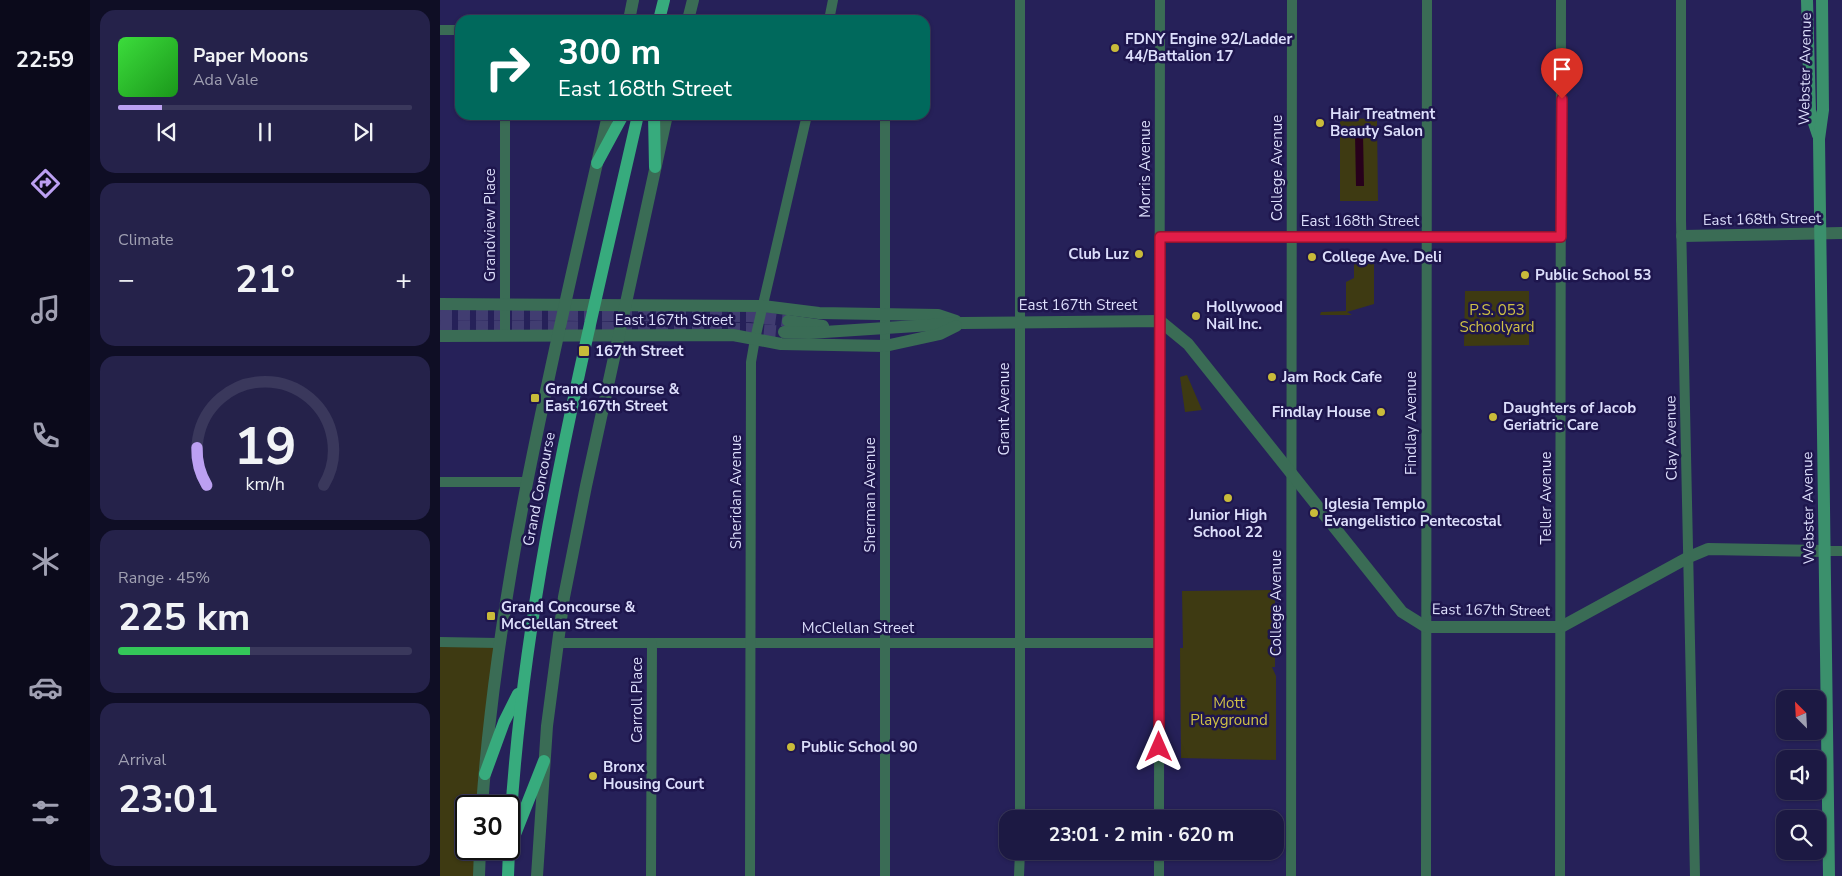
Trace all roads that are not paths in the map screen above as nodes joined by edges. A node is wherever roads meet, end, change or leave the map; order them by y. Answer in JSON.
{"nodes":[{"id":1,"x":634,"y":0,"type":"edge"},
{"id":2,"x":664,"y":0,"type":"edge"},
{"id":3,"x":693,"y":0,"type":"edge"},
{"id":4,"x":834,"y":0,"type":"edge"},
{"id":5,"x":1020,"y":0,"type":"edge"},
{"id":6,"x":1160,"y":0,"type":"edge"},
{"id":7,"x":1292,"y":0,"type":"edge"},
{"id":8,"x":1427,"y":0,"type":"edge"},
{"id":9,"x":1562,"y":0,"type":"edge"},
{"id":10,"x":1681,"y":0,"type":"edge"},
{"id":11,"x":1807,"y":0,"type":"edge"},
{"id":12,"x":1822,"y":0,"type":"edge"},
{"id":13,"x":630,"y":15,"type":"edge"},
{"id":14,"x":660,"y":15,"type":"edge"},
{"id":15,"x":689,"y":15,"type":"edge"},
{"id":16,"x":830,"y":15,"type":"edge"},
{"id":17,"x":440,"y":30,"type":"edge"},
{"id":18,"x":455,"y":30,"type":"edge"},
{"id":19,"x":505,"y":120,"type":"edge"},
{"id":20,"x":607,"y":120,"type":"edge"},
{"id":21,"x":620,"y":120,"type":"edge"},
{"id":22,"x":637,"y":120,"type":"edge"},
{"id":23,"x":654,"y":120,"type":"edge"},
{"id":24,"x":666,"y":120,"type":"edge"},
{"id":25,"x":806,"y":120,"type":"edge"},
{"id":26,"x":885,"y":120,"type":"edge"},
{"id":27,"x":1819,"y":139,"type":"junction"},
{"id":28,"x":597,"y":163,"type":"junction"},
{"id":29,"x":655,"y":168,"type":"junction"},
{"id":30,"x":1842,"y":233,"type":"edge"},
{"id":31,"x":1821,"y":234,"type":"junction"},
{"id":32,"x":1682,"y":236,"type":"junction"},
{"id":33,"x":1160,"y":237,"type":"junction"},
{"id":34,"x":1292,"y":237,"type":"junction"},
{"id":35,"x":1426,"y":237,"type":"junction"},
{"id":36,"x":1561,"y":237,"type":"junction"},
{"id":37,"x":440,"y":304,"type":"edge"},
{"id":38,"x":505,"y":305,"type":"junction"},
{"id":39,"x":565,"y":306,"type":"junction"},
{"id":40,"x":595,"y":306,"type":"junction"},
{"id":41,"x":624,"y":306,"type":"junction"},
{"id":42,"x":763,"y":306,"type":"junction"},
{"id":43,"x":885,"y":314,"type":"junction"},
{"id":44,"x":1019,"y":321,"type":"junction"},
{"id":45,"x":1160,"y":321,"type":"junction"},
{"id":46,"x":962,"y":323,"type":"junction"},
{"id":47,"x":786,"y":326,"type":"tunnel mouth"},
{"id":48,"x":885,"y":329,"type":"junction"},
{"id":49,"x":440,"y":336,"type":"edge"},
{"id":50,"x":505,"y":336,"type":"junction"},
{"id":51,"x":558,"y":336,"type":"junction"},
{"id":52,"x":588,"y":336,"type":"junction"},
{"id":53,"x":618,"y":336,"type":"junction"},
{"id":54,"x":755,"y":339,"type":"junction"},
{"id":55,"x":885,"y":346,"type":"junction"},
{"id":56,"x":1291,"y":474,"type":"junction"},
{"id":57,"x":440,"y":482,"type":"edge"},
{"id":58,"x":526,"y":482,"type":"junction"},
{"id":59,"x":1825,"y":551,"type":"junction"},
{"id":60,"x":1842,"y":551,"type":"edge"},
{"id":61,"x":1689,"y":557,"type":"junction"},
{"id":62,"x":1426,"y":627,"type":"junction"},
{"id":63,"x":1561,"y":627,"type":"junction"},
{"id":64,"x":440,"y":642,"type":"edge"},
{"id":65,"x":885,"y":642,"type":"junction"},
{"id":66,"x":498,"y":643,"type":"junction"},
{"id":67,"x":558,"y":643,"type":"junction"},
{"id":68,"x":652,"y":643,"type":"junction"},
{"id":69,"x":751,"y":643,"type":"junction"},
{"id":70,"x":1020,"y":643,"type":"junction"},
{"id":71,"x":1158,"y":643,"type":"junction"},
{"id":72,"x":522,"y":685,"type":"junction"},
{"id":73,"x":544,"y":761,"type":"junction"},
{"id":74,"x":484,"y":774,"type":"junction"},
{"id":75,"x":483,"y":795,"type":"edge"},
{"id":76,"x":513,"y":795,"type":"edge"},
{"id":77,"x":1020,"y":810,"type":"edge"},
{"id":78,"x":1159,"y":810,"type":"edge"},
{"id":79,"x":520,"y":821,"type":"edge"},
{"id":80,"x":480,"y":860,"type":"edge"},
{"id":81,"x":509,"y":860,"type":"edge"},
{"id":82,"x":1020,"y":860,"type":"edge"},
{"id":83,"x":1159,"y":860,"type":"edge"},
{"id":84,"x":479,"y":876,"type":"edge"},
{"id":85,"x":508,"y":876,"type":"edge"},
{"id":86,"x":537,"y":876,"type":"edge"},
{"id":87,"x":651,"y":876,"type":"edge"},
{"id":88,"x":750,"y":876,"type":"edge"},
{"id":89,"x":885,"y":876,"type":"edge"},
{"id":90,"x":1020,"y":876,"type":"edge"},
{"id":91,"x":1159,"y":876,"type":"edge"},
{"id":92,"x":1291,"y":876,"type":"edge"},
{"id":93,"x":1426,"y":876,"type":"edge"},
{"id":94,"x":1560,"y":876,"type":"edge"},
{"id":95,"x":1695,"y":876,"type":"edge"},
{"id":96,"x":1829,"y":876,"type":"edge"}],
"edges":[{"from":1,"to":13,"type":"street"},
{"from":2,"to":14,"type":"main road"},
{"from":3,"to":15,"type":"street"},
{"from":4,"to":16,"type":"street"},
{"from":5,"to":44,"type":"street","name":"Grant Avenue"},
{"from":6,"to":33,"type":"street","name":"Morris Avenue"},
{"from":7,"to":34,"type":"street","name":"College Avenue"},
{"from":8,"to":35,"type":"street","name":"Findlay Avenue"},
{"from":9,"to":36,"type":"street","name":"Teller Avenue"},
{"from":10,"to":32,"type":"street","name":"Clay Avenue"},
{"from":11,"to":27,"type":"main road","name":"Webster Avenue"},
{"from":12,"to":27,"type":"main road","name":"Webster Avenue"},
{"from":17,"to":18,"type":"street"},
{"from":19,"to":38,"type":"street","name":"Grandview Place"},
{"from":20,"to":28,"type":"street","name":"Grand Concourse"},
{"from":21,"to":28,"type":"main road"},
{"from":22,"to":40,"type":"main road","name":"Grand Concourse"},
{"from":23,"to":29,"type":"main road"},
{"from":24,"to":29,"type":"street"},
{"from":25,"to":42,"type":"street","name":"Sheridan Avenue"},
{"from":26,"to":43,"type":"street","name":"Sherman Avenue"},
{"from":27,"to":31,"type":"main road","name":"Webster Avenue"},
{"from":28,"to":39,"type":"street","name":"Grand Concourse"},
{"from":29,"to":41,"type":"street"},
{"from":30,"to":31,"type":"street","name":"East 168th Street"},
{"from":31,"to":32,"type":"street","name":"East 168th Street"},
{"from":31,"to":59,"type":"main road","name":"Webster Avenue"},
{"from":32,"to":61,"type":"street","name":"Clay Avenue"},
{"from":33,"to":34,"type":"street","name":"East 168th Street"},
{"from":33,"to":45,"type":"street","name":"Morris Avenue"},
{"from":34,"to":35,"type":"street","name":"East 168th Street"},
{"from":34,"to":56,"type":"street","name":"College Avenue"},
{"from":35,"to":36,"type":"street","name":"East 168th Street"},
{"from":35,"to":62,"type":"street","name":"Findlay Avenue"},
{"from":36,"to":63,"type":"street","name":"Teller Avenue"},
{"from":37,"to":38,"type":"street","name":"East 167th Street"},
{"from":38,"to":39,"type":"street","name":"East 167th Street"},
{"from":38,"to":50,"type":"street","name":"Grandview Place"},
{"from":39,"to":40,"type":"street","name":"East 167th Street"},
{"from":39,"to":51,"type":"street","name":"Grand Concourse"},
{"from":40,"to":41,"type":"street","name":"East 167th Street"},
{"from":40,"to":52,"type":"main road","name":"Grand Concourse"},
{"from":41,"to":42,"type":"street","name":"East 167th Street"},
{"from":41,"to":53,"type":"street"},
{"from":42,"to":43,"type":"street","name":"East 167th Street"},
{"from":42,"to":54,"type":"street","name":"Sheridan Avenue"},
{"from":43,"to":46,"type":"street","name":"East 167th Street"},
{"from":43,"to":48,"type":"street","name":"Sherman Avenue"},
{"from":44,"to":45,"type":"street","name":"East 167th Street"},
{"from":44,"to":46,"type":"street","name":"East 167th Street"},
{"from":44,"to":70,"type":"street","name":"Grant Avenue"},
{"from":45,"to":56,"type":"street","name":"East 167th Street"},
{"from":45,"to":71,"type":"street","name":"Morris Avenue"},
{"from":46,"to":48,"type":"street","name":"East 167th Street"},
{"from":46,"to":55,"type":"street","name":"East 167th Street"},
{"from":47,"to":48,"type":"street","name":"East 167th Street"},
{"from":48,"to":55,"type":"street","name":"Sherman Avenue"},
{"from":49,"to":50,"type":"street","name":"East 167th Street"},
{"from":50,"to":51,"type":"street","name":"East 167th Street"},
{"from":51,"to":52,"type":"street","name":"East 167th Street"},
{"from":51,"to":58,"type":"street","name":"Grand Concourse"},
{"from":52,"to":53,"type":"street","name":"East 167th Street"},
{"from":52,"to":72,"type":"main road","name":"Grand Concourse"},
{"from":53,"to":54,"type":"street","name":"East 167th Street"},
{"from":53,"to":67,"type":"street"},
{"from":54,"to":55,"type":"street","name":"East 167th Street"},
{"from":54,"to":69,"type":"street","name":"Sheridan Avenue"},
{"from":55,"to":65,"type":"street","name":"Sherman Avenue"},
{"from":56,"to":62,"type":"street","name":"East 167th Street"},
{"from":56,"to":92,"type":"street","name":"College Avenue"},
{"from":57,"to":58,"type":"street"},
{"from":58,"to":66,"type":"street","name":"Grand Concourse"},
{"from":59,"to":60,"type":"street","name":"East 167th Street"},
{"from":59,"to":61,"type":"street","name":"East 167th Street"},
{"from":59,"to":96,"type":"main road","name":"Webster Avenue"},
{"from":61,"to":63,"type":"street","name":"East 167th Street"},
{"from":61,"to":95,"type":"street","name":"Clay Avenue"},
{"from":62,"to":63,"type":"street","name":"East 167th Street"},
{"from":62,"to":93,"type":"street","name":"Findlay Avenue"},
{"from":63,"to":94,"type":"street","name":"Teller Avenue"},
{"from":64,"to":66,"type":"street"},
{"from":65,"to":69,"type":"street","name":"McClellan Street"},
{"from":65,"to":70,"type":"street","name":"McClellan Street"},
{"from":65,"to":89,"type":"street","name":"Sherman Avenue"},
{"from":66,"to":74,"type":"street","name":"Grand Concourse"},
{"from":67,"to":68,"type":"street","name":"McClellan Street"},
{"from":67,"to":73,"type":"street"},
{"from":68,"to":69,"type":"street","name":"McClellan Street"},
{"from":68,"to":87,"type":"street","name":"Carroll Place"},
{"from":69,"to":88,"type":"street","name":"Sheridan Avenue"},
{"from":70,"to":71,"type":"street","name":"McClellan Street"},
{"from":70,"to":77,"type":"street","name":"Grant Avenue"},
{"from":71,"to":78,"type":"street","name":"Morris Avenue"},
{"from":72,"to":74,"type":"main road"},
{"from":72,"to":76,"type":"main road","name":"Grand Concourse"},
{"from":73,"to":79,"type":"main road"},
{"from":73,"to":86,"type":"street"},
{"from":74,"to":75,"type":"street","name":"Grand Concourse"},
{"from":80,"to":84,"type":"street"},
{"from":81,"to":85,"type":"main road","name":"Grand Concourse"},
{"from":82,"to":90,"type":"street"},
{"from":83,"to":91,"type":"street"}]}
